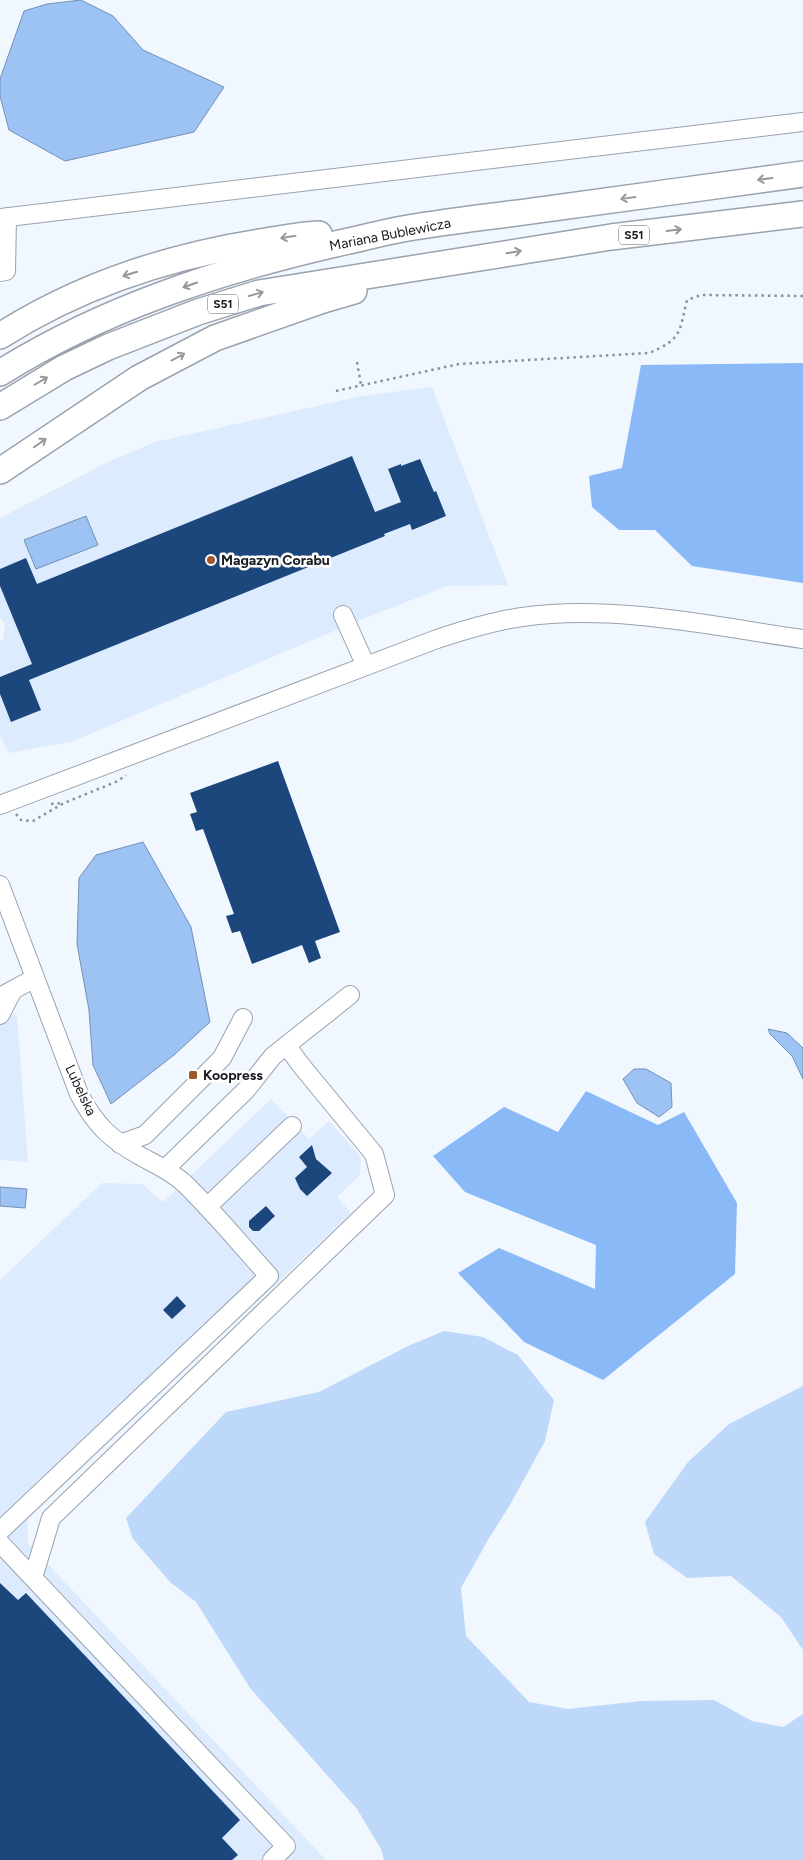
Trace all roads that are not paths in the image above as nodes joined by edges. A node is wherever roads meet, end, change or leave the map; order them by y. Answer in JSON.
{"nodes":[{"id":1,"x":803,"y":122,"type":"edge"},
{"id":2,"x":803,"y":174,"type":"edge"},
{"id":3,"x":803,"y":214,"type":"edge"},
{"id":4,"x":3,"y":217,"type":"edge"},
{"id":5,"x":406,"y":228,"type":"junction"},
{"id":6,"x":465,"y":260,"type":"junction"},
{"id":7,"x":0,"y":272,"type":"edge"},
{"id":8,"x":0,"y":336,"type":"edge"},
{"id":9,"x":0,"y":373,"type":"edge"},
{"id":10,"x":0,"y":407,"type":"edge"},
{"id":11,"x":0,"y":471,"type":"edge"},
{"id":12,"x":343,"y":616,"type":"dead end"},
{"id":13,"x":803,"y":638,"type":"edge"},
{"id":14,"x":366,"y":666,"type":"junction"},
{"id":15,"x":7,"y":807,"type":"edge"},
{"id":16,"x":0,"y":885,"type":"edge"},
{"id":17,"x":35,"y":978,"type":"junction"},
{"id":18,"x":3,"y":995,"type":"edge"},
{"id":19,"x":350,"y":995,"type":"dead end"},
{"id":20,"x":0,"y":1015,"type":"edge"},
{"id":21,"x":243,"y":1018,"type":"dead end"},
{"id":22,"x":287,"y":1046,"type":"junction"},
{"id":23,"x":292,"y":1126,"type":"dead end"},
{"id":24,"x":120,"y":1144,"type":"junction"},
{"id":25,"x":165,"y":1168,"type":"junction"},
{"id":26,"x":207,"y":1207,"type":"junction"},
{"id":27,"x":0,"y":1531,"type":"edge"},
{"id":28,"x":0,"y":1543,"type":"edge"},
{"id":29,"x":33,"y":1578,"type":"junction"},
{"id":30,"x":272,"y":1860,"type":"edge"}],
"edges":[{"from":1,"to":4,"type":"street"},
{"from":2,"to":5,"type":"highway","name":"Mariana Bublewicza","number":"S51","one_way":true},
{"from":6,"to":3,"type":"highway","number":"S51","one_way":true},
{"from":4,"to":7,"type":"street"},
{"from":5,"to":8,"type":"highway","one_way":true},
{"from":5,"to":9,"type":"highway","name":"Mariana Bublewicza","number":"S51","one_way":true},
{"from":10,"to":6,"type":"highway","number":"S51","one_way":true},
{"from":11,"to":6,"type":"highway","one_way":true},
{"from":12,"to":14,"type":"street"},
{"from":13,"to":14,"type":"street"},
{"from":14,"to":15,"type":"street"},
{"from":16,"to":17,"type":"street","name":"Lubelska"},
{"from":17,"to":18,"type":"street"},
{"from":17,"to":24,"type":"street","name":"Lubelska"},
{"from":18,"to":20,"type":"street"},
{"from":19,"to":22,"type":"street"},
{"from":21,"to":24,"type":"street"},
{"from":22,"to":25,"type":"street"},
{"from":22,"to":29,"type":"street"},
{"from":23,"to":26,"type":"street"},
{"from":24,"to":25,"type":"street","name":"Lubelska"},
{"from":25,"to":26,"type":"street","name":"Lubelska"},
{"from":26,"to":27,"type":"street","name":"Lubelska"},
{"from":28,"to":29,"type":"street"},
{"from":29,"to":30,"type":"street"}]}
